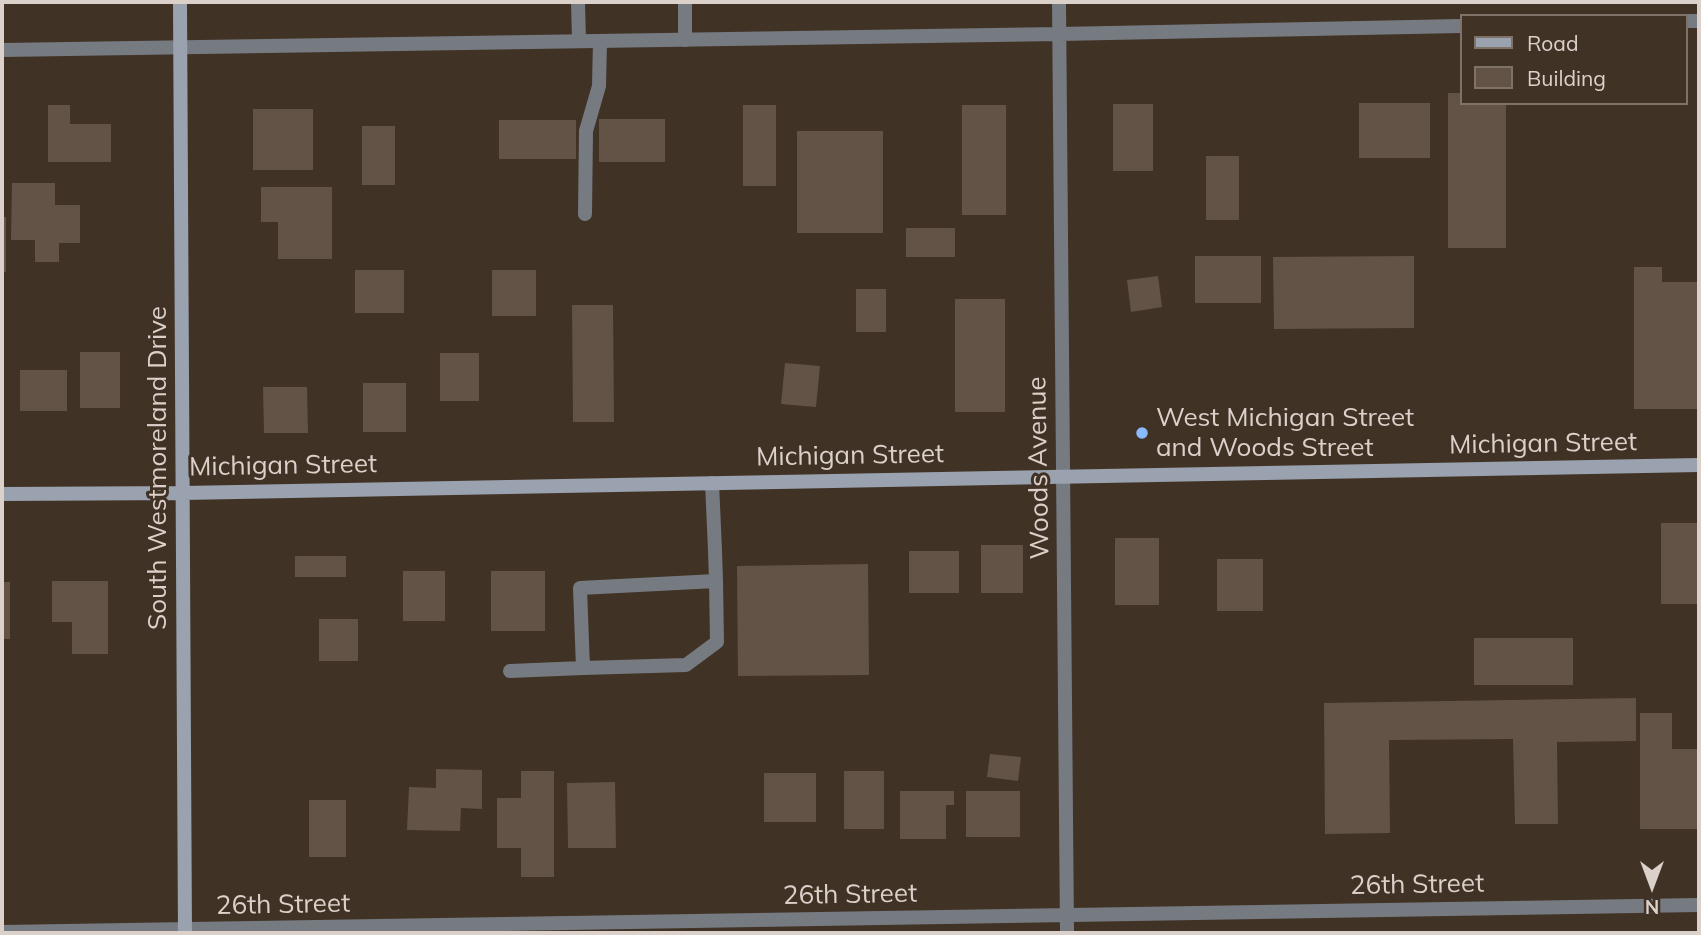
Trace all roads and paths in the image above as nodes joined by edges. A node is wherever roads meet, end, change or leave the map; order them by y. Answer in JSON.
{"nodes":[{"id":1,"x":180,"y":2,"type":"edge"},
{"id":2,"x":578,"y":2,"type":"edge"},
{"id":3,"x":685,"y":2,"type":"edge"},
{"id":4,"x":1059,"y":2,"type":"edge"},
{"id":5,"x":1460,"y":26,"type":"edge"},
{"id":6,"x":1059,"y":34,"type":"junction"},
{"id":7,"x":685,"y":40,"type":"junction"},
{"id":8,"x":579,"y":41,"type":"junction"},
{"id":9,"x":600,"y":41,"type":"junction"},
{"id":10,"x":181,"y":47,"type":"junction"},
{"id":11,"x":2,"y":50,"type":"edge"},
{"id":12,"x":585,"y":214,"type":"dead end"},
{"id":13,"x":1699,"y":465,"type":"edge"},
{"id":14,"x":1064,"y":477,"type":"junction"},
{"id":15,"x":712,"y":483,"type":"junction"},
{"id":16,"x":183,"y":493,"type":"junction"},
{"id":17,"x":2,"y":494,"type":"edge"},
{"id":18,"x":716,"y":581,"type":"junction"},
{"id":19,"x":583,"y":668,"type":"junction"},
{"id":20,"x":510,"y":671,"type":"dead end"},
{"id":21,"x":1699,"y":905,"type":"edge"},
{"id":22,"x":1067,"y":916,"type":"junction"},
{"id":23,"x":2,"y":932,"type":"edge"},
{"id":24,"x":185,"y":932,"type":"edge"},
{"id":25,"x":1067,"y":933,"type":"edge"}],
"edges":[{"from":1,"to":10,"type":"main road","name":"South Westmoreland Drive"},
{"from":2,"to":8,"type":"street"},
{"from":3,"to":7,"type":"street"},
{"from":4,"to":6,"type":"street","name":"Woods Avenue"},
{"from":5,"to":6,"type":"street"},
{"from":6,"to":7,"type":"street"},
{"from":6,"to":14,"type":"street","name":"Woods Avenue"},
{"from":7,"to":9,"type":"street"},
{"from":8,"to":9,"type":"street"},
{"from":8,"to":10,"type":"street"},
{"from":9,"to":12,"type":"street"},
{"from":10,"to":11,"type":"street"},
{"from":10,"to":16,"type":"main road","name":"South Westmoreland Drive"},
{"from":13,"to":14,"type":"main road","name":"Michigan Street"},
{"from":14,"to":15,"type":"main road","name":"Michigan Street"},
{"from":14,"to":22,"type":"street","name":"Woods Avenue"},
{"from":15,"to":16,"type":"main road","name":"Michigan Street"},
{"from":15,"to":18,"type":"street"},
{"from":16,"to":17,"type":"main road","name":"Michigan Street"},
{"from":16,"to":24,"type":"main road","name":"South Westmoreland Drive"},
{"from":18,"to":19,"type":"street"},
{"from":18,"to":19,"type":"street"},
{"from":19,"to":20,"type":"street"},
{"from":21,"to":22,"type":"street","name":"26th Street"},
{"from":22,"to":24,"type":"street","name":"26th Street"},
{"from":22,"to":25,"type":"street","name":"Woods Avenue"},
{"from":23,"to":24,"type":"street","name":"26th Street"}]}
